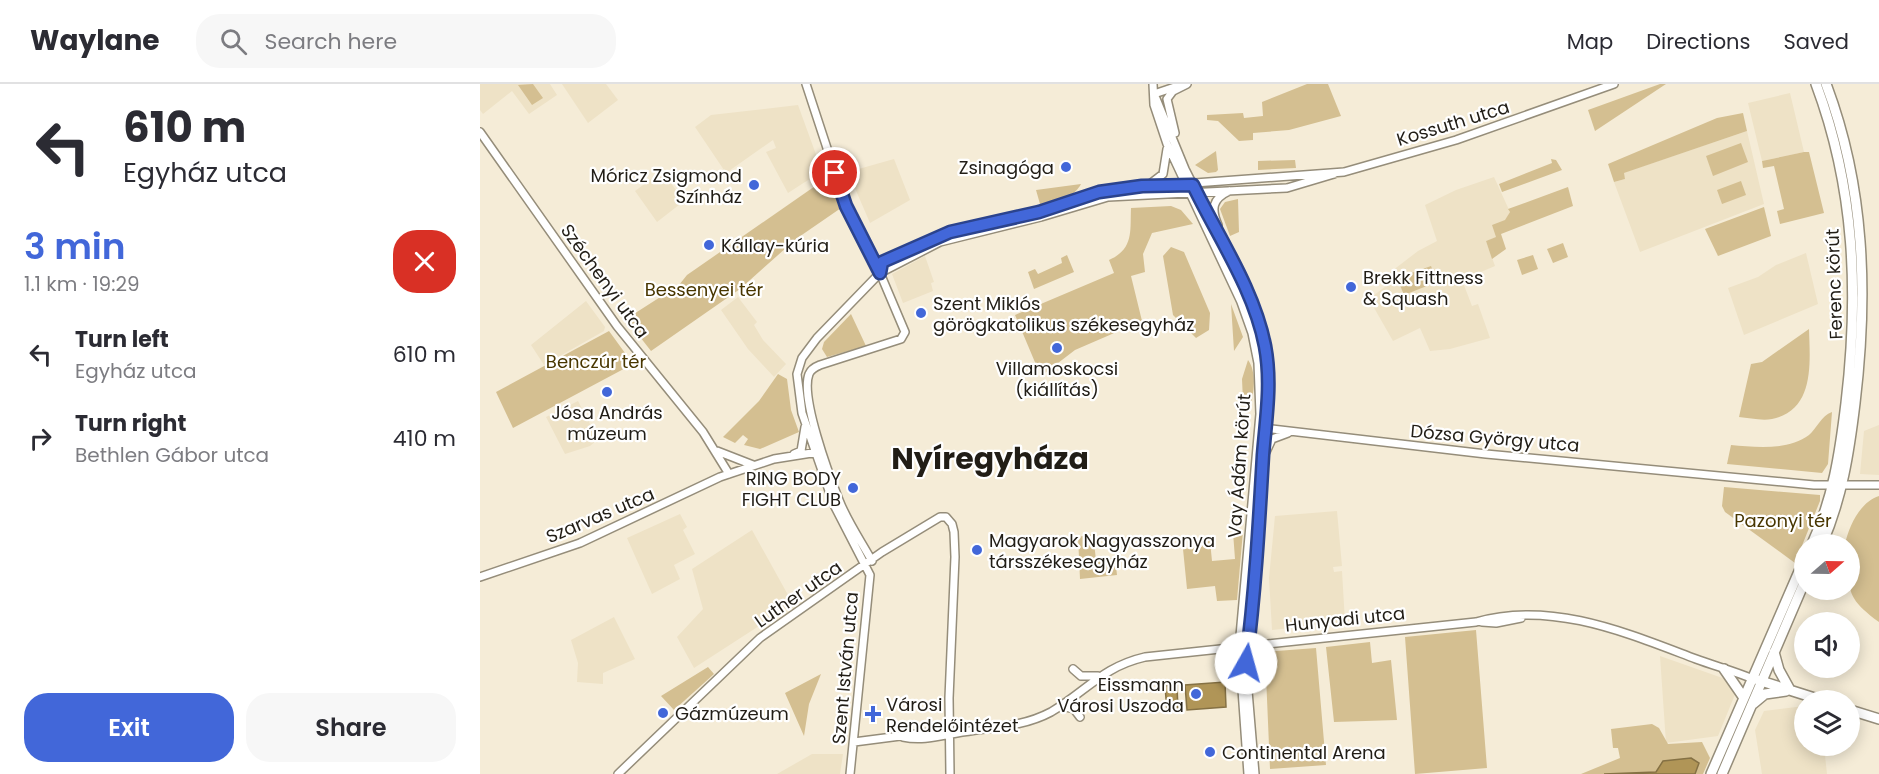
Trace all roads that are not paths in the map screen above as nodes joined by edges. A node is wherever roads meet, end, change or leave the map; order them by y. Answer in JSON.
{"nodes":[{"id":1,"x":806,"y":84,"type":"edge"},
{"id":2,"x":1153,"y":84,"type":"edge"},
{"id":3,"x":1186,"y":84,"type":"edge"},
{"id":4,"x":1614,"y":84,"type":"edge"},
{"id":5,"x":1816,"y":84,"type":"edge"},
{"id":6,"x":1826,"y":84,"type":"edge"},
{"id":7,"x":1154,"y":94,"type":"junction"},
{"id":8,"x":480,"y":132,"type":"edge"},
{"id":9,"x":1167,"y":144,"type":"junction"},
{"id":10,"x":1176,"y":147,"type":"junction"},
{"id":11,"x":1334,"y":174,"type":"junction"},
{"id":12,"x":1142,"y":186,"type":"junction"},
{"id":13,"x":1186,"y":189,"type":"junction"},
{"id":14,"x":1195,"y":189,"type":"junction"},
{"id":15,"x":1231,"y":190,"type":"junction"},
{"id":16,"x":1232,"y":262,"type":"junction"},
{"id":17,"x":880,"y":273,"type":"junction"},
{"id":18,"x":1241,"y":302,"type":"junction"},
{"id":19,"x":1260,"y":329,"type":"junction"},
{"id":20,"x":806,"y":425,"type":"junction"},
{"id":21,"x":1262,"y":428,"type":"junction"},
{"id":22,"x":1289,"y":433,"type":"junction"},
{"id":23,"x":717,"y":451,"type":"junction"},
{"id":24,"x":819,"y":452,"type":"junction"},
{"id":25,"x":792,"y":455,"type":"junction"},
{"id":26,"x":1263,"y":457,"type":"junction"},
{"id":27,"x":754,"y":465,"type":"junction"},
{"id":28,"x":729,"y":474,"type":"junction"},
{"id":29,"x":1839,"y":485,"type":"junction"},
{"id":30,"x":1879,"y":485,"type":"edge"},
{"id":31,"x":1817,"y":534,"type":"edge"},
{"id":32,"x":1825,"y":534,"type":"edge"},
{"id":33,"x":869,"y":563,"type":"junction"},
{"id":34,"x":480,"y":577,"type":"edge"},
{"id":35,"x":1794,"y":586,"type":"edge"},
{"id":36,"x":1797,"y":600,"type":"edge"},
{"id":37,"x":1248,"y":646,"type":"junction"},
{"id":38,"x":1239,"y":647,"type":"junction"},
{"id":39,"x":1774,"y":652,"type":"junction"},
{"id":40,"x":1074,"y":669,"type":"dead end"},
{"id":41,"x":1724,"y":669,"type":"junction"},
{"id":42,"x":1098,"y":676,"type":"junction"},
{"id":43,"x":1757,"y":680,"type":"junction"},
{"id":44,"x":1790,"y":691,"type":"junction"},
{"id":45,"x":1794,"y":692,"type":"edge"},
{"id":46,"x":1744,"y":698,"type":"junction"},
{"id":47,"x":1061,"y":706,"type":"junction"},
{"id":48,"x":1749,"y":708,"type":"junction"},
{"id":49,"x":1860,"y":713,"type":"edge"},
{"id":50,"x":1080,"y":717,"type":"dead end"},
{"id":51,"x":1879,"y":719,"type":"edge"},
{"id":52,"x":949,"y":734,"type":"junction"},
{"id":53,"x":854,"y":742,"type":"junction"},
{"id":54,"x":618,"y":774,"type":"edge"},
{"id":55,"x":850,"y":774,"type":"edge"},
{"id":56,"x":950,"y":774,"type":"edge"},
{"id":57,"x":1248,"y":774,"type":"edge"},
{"id":58,"x":1255,"y":774,"type":"edge"},
{"id":59,"x":1711,"y":774,"type":"edge"},
{"id":60,"x":1722,"y":774,"type":"edge"}],
"edges":[{"from":1,"to":17,"type":"street"},
{"from":2,"to":7,"type":"street"},
{"from":3,"to":7,"type":"street"},
{"from":3,"to":10,"type":"street"},
{"from":4,"to":11,"type":"street","name":"Kossuth utca"},
{"from":5,"to":29,"type":"main road","name":"Ferenc körút"},
{"from":6,"to":29,"type":"main road","name":"Ferenc körút"},
{"from":7,"to":9,"type":"street","name":"Vay Ádám körút"},
{"from":7,"to":10,"type":"street"},
{"from":8,"to":23,"type":"street","name":"Széchenyi utca"},
{"from":9,"to":12,"type":"street"},
{"from":9,"to":13,"type":"street","name":"Vay Ádám körút"},
{"from":10,"to":14,"type":"street","name":"Vay Ádám körút"},
{"from":11,"to":14,"type":"street","name":"Kossuth utca"},
{"from":11,"to":15,"type":"street","name":"Kossuth utca"},
{"from":12,"to":13,"type":"street"},
{"from":12,"to":17,"type":"street"},
{"from":13,"to":14,"type":"street","name":"Kossuth utca"},
{"from":13,"to":17,"type":"street"},
{"from":13,"to":18,"type":"street","name":"Vay Ádám körút"},
{"from":14,"to":15,"type":"street","name":"Kossuth utca"},
{"from":14,"to":16,"type":"street","name":"Vay Ádám körút"},
{"from":15,"to":16,"type":"street"},
{"from":16,"to":19,"type":"street","name":"Vay Ádám körút"},
{"from":17,"to":20,"type":"street"},
{"from":17,"to":24,"type":"street"},
{"from":18,"to":19,"type":"street"},
{"from":18,"to":21,"type":"street","name":"Vay Ádám körút"},
{"from":19,"to":21,"type":"street","name":"Vay Ádám körút"},
{"from":20,"to":24,"type":"street"},
{"from":20,"to":25,"type":"street"},
{"from":21,"to":22,"type":"street","name":"Dózsa György utca"},
{"from":21,"to":26,"type":"street","name":"Vay Ádám körút"},
{"from":21,"to":38,"type":"street","name":"Vay Ádám körút"},
{"from":22,"to":26,"type":"street"},
{"from":22,"to":29,"type":"street","name":"Dózsa György utca"},
{"from":23,"to":27,"type":"street"},
{"from":23,"to":28,"type":"street","name":"Széchenyi utca"},
{"from":24,"to":25,"type":"street","name":"Szarvas utca"},
{"from":24,"to":33,"type":"street"},
{"from":25,"to":27,"type":"street","name":"Szarvas utca"},
{"from":26,"to":37,"type":"street","name":"Vay Ádám körút"},
{"from":27,"to":28,"type":"street","name":"Szarvas utca"},
{"from":28,"to":34,"type":"street","name":"Szarvas utca"},
{"from":29,"to":30,"type":"street"},
{"from":29,"to":31,"type":"main road"},
{"from":29,"to":32,"type":"main road"},
{"from":33,"to":52,"type":"street","name":"Luther utca"},
{"from":33,"to":53,"type":"street","name":"Szent István utca"},
{"from":33,"to":54,"type":"street","name":"Luther utca"},
{"from":35,"to":43,"type":"main road"},
{"from":36,"to":39,"type":"main road"},
{"from":37,"to":38,"type":"street","name":"Hunyadi utca"},
{"from":37,"to":41,"type":"street","name":"Hunyadi utca"},
{"from":37,"to":58,"type":"street","name":"Vay Ádám körút"},
{"from":38,"to":42,"type":"street","name":"Hunyadi utca"},
{"from":38,"to":57,"type":"street","name":"Vay Ádám körút"},
{"from":39,"to":43,"type":"main road"},
{"from":39,"to":44,"type":"main road"},
{"from":40,"to":42,"type":"street"},
{"from":41,"to":43,"type":"street","name":"Hunyadi utca"},
{"from":41,"to":46,"type":"main road"},
{"from":42,"to":47,"type":"street","name":"Hunyadi utca"},
{"from":43,"to":44,"type":"main road","name":"Hunyadi utca"},
{"from":43,"to":46,"type":"main road"},
{"from":43,"to":48,"type":"main road"},
{"from":44,"to":45,"type":"main road","name":"Hunyadi utca"},
{"from":44,"to":48,"type":"main road"},
{"from":46,"to":59,"type":"main road"},
{"from":47,"to":50,"type":"street"},
{"from":47,"to":52,"type":"street","name":"Hunyadi utca"},
{"from":48,"to":60,"type":"main road"},
{"from":49,"to":51,"type":"main road"},
{"from":52,"to":53,"type":"street","name":"Hunyadi utca"},
{"from":52,"to":56,"type":"street"},
{"from":53,"to":55,"type":"street","name":"Szent István utca"}]}
